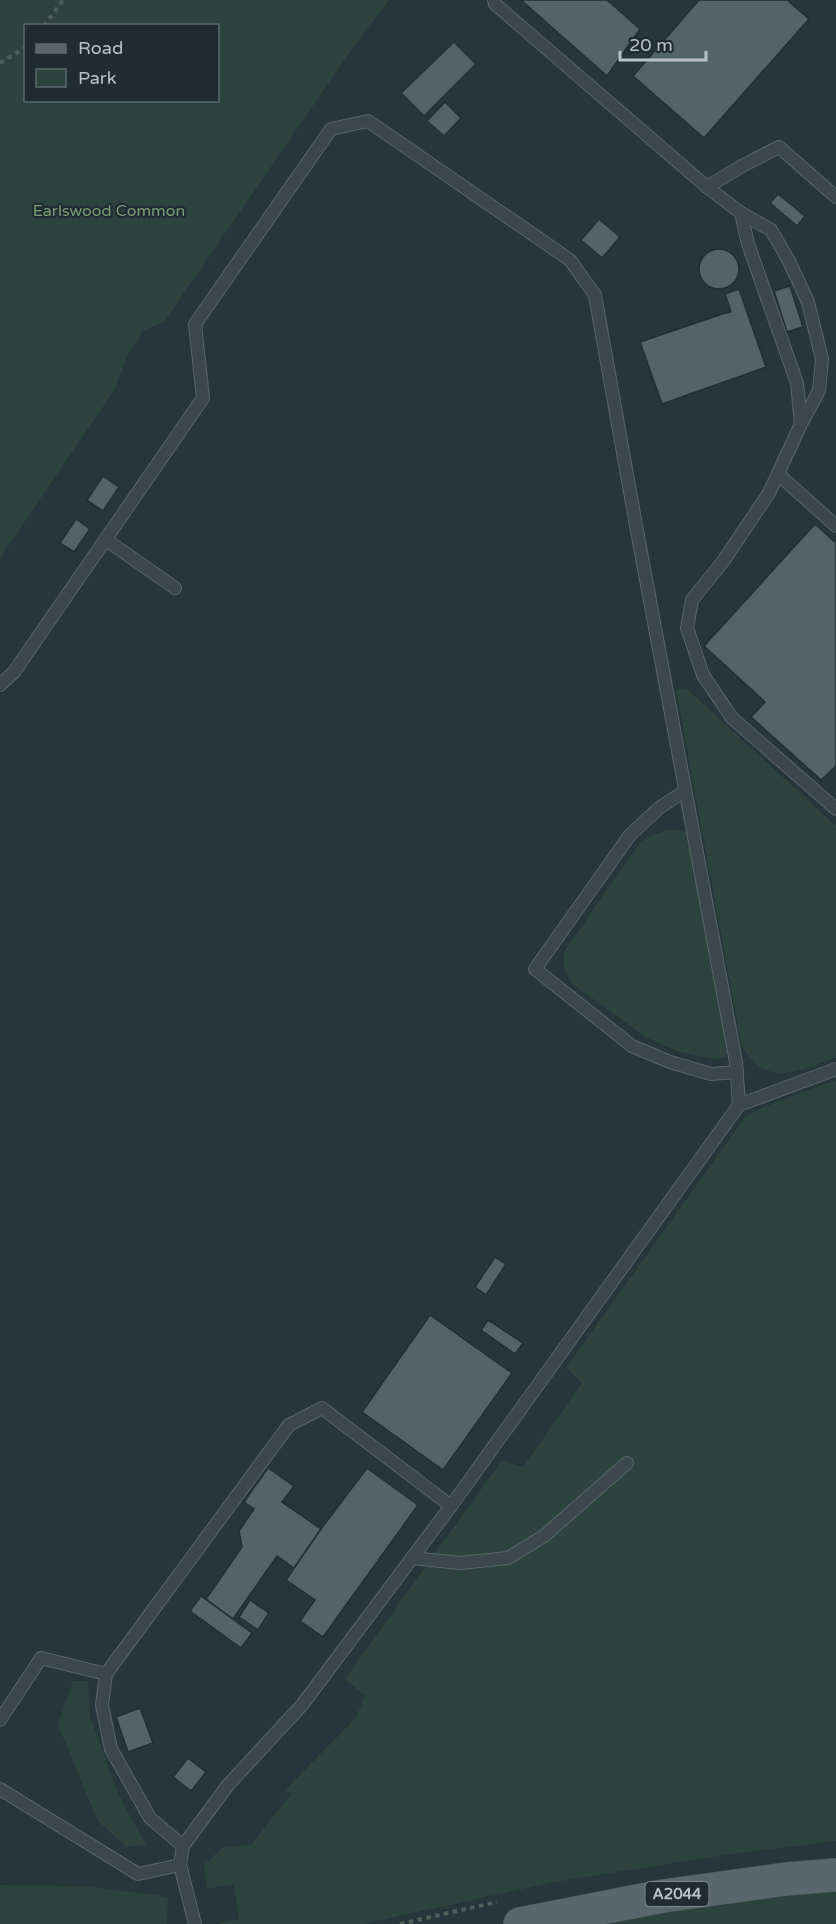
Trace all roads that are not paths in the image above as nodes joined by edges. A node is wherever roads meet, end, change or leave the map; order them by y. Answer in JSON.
{"nodes":[{"id":1,"x":494,"y":0,"type":"edge"},
{"id":2,"x":707,"y":187,"type":"junction"},
{"id":3,"x":836,"y":197,"type":"edge"},
{"id":4,"x":741,"y":213,"type":"junction"},
{"id":5,"x":801,"y":424,"type":"junction"},
{"id":6,"x":778,"y":474,"type":"junction"},
{"id":7,"x":836,"y":526,"type":"edge"},
{"id":8,"x":105,"y":539,"type":"junction"},
{"id":9,"x":175,"y":588,"type":"dead end"},
{"id":10,"x":0,"y":686,"type":"edge"},
{"id":11,"x":685,"y":791,"type":"junction"},
{"id":12,"x":836,"y":809,"type":"edge"},
{"id":13,"x":836,"y":1069,"type":"edge"},
{"id":14,"x":737,"y":1072,"type":"junction"},
{"id":15,"x":739,"y":1105,"type":"junction"},
{"id":16,"x":627,"y":1463,"type":"dead end"},
{"id":17,"x":451,"y":1506,"type":"junction"},
{"id":18,"x":412,"y":1558,"type":"junction"},
{"id":19,"x":106,"y":1674,"type":"junction"},
{"id":20,"x":0,"y":1720,"type":"edge"},
{"id":21,"x":0,"y":1789,"type":"edge"},
{"id":22,"x":183,"y":1846,"type":"junction"},
{"id":23,"x":180,"y":1865,"type":"junction"},
{"id":24,"x":836,"y":1875,"type":"edge"},
{"id":25,"x":195,"y":1924,"type":"edge"},
{"id":26,"x":520,"y":1924,"type":"edge"}],
"edges":[{"from":1,"to":2,"type":"lane"},
{"from":2,"to":3,"type":"lane"},
{"from":2,"to":4,"type":"lane"},
{"from":4,"to":5,"type":"lane"},
{"from":4,"to":5,"type":"lane"},
{"from":5,"to":6,"type":"lane"},
{"from":6,"to":7,"type":"lane"},
{"from":6,"to":12,"type":"lane"},
{"from":8,"to":9,"type":"lane"},
{"from":8,"to":10,"type":"lane"},
{"from":8,"to":11,"type":"lane"},
{"from":11,"to":14,"type":"lane"},
{"from":11,"to":14,"type":"lane"},
{"from":13,"to":15,"type":"lane"},
{"from":14,"to":15,"type":"lane"},
{"from":15,"to":17,"type":"lane"},
{"from":16,"to":18,"type":"lane"},
{"from":17,"to":18,"type":"lane"},
{"from":17,"to":19,"type":"lane"},
{"from":18,"to":22,"type":"lane"},
{"from":19,"to":20,"type":"lane"},
{"from":19,"to":22,"type":"lane"},
{"from":21,"to":23,"type":"lane"},
{"from":22,"to":23,"type":"lane"},
{"from":23,"to":25,"type":"lane"},
{"from":24,"to":26,"type":"main road","number":"A2044"}]}
